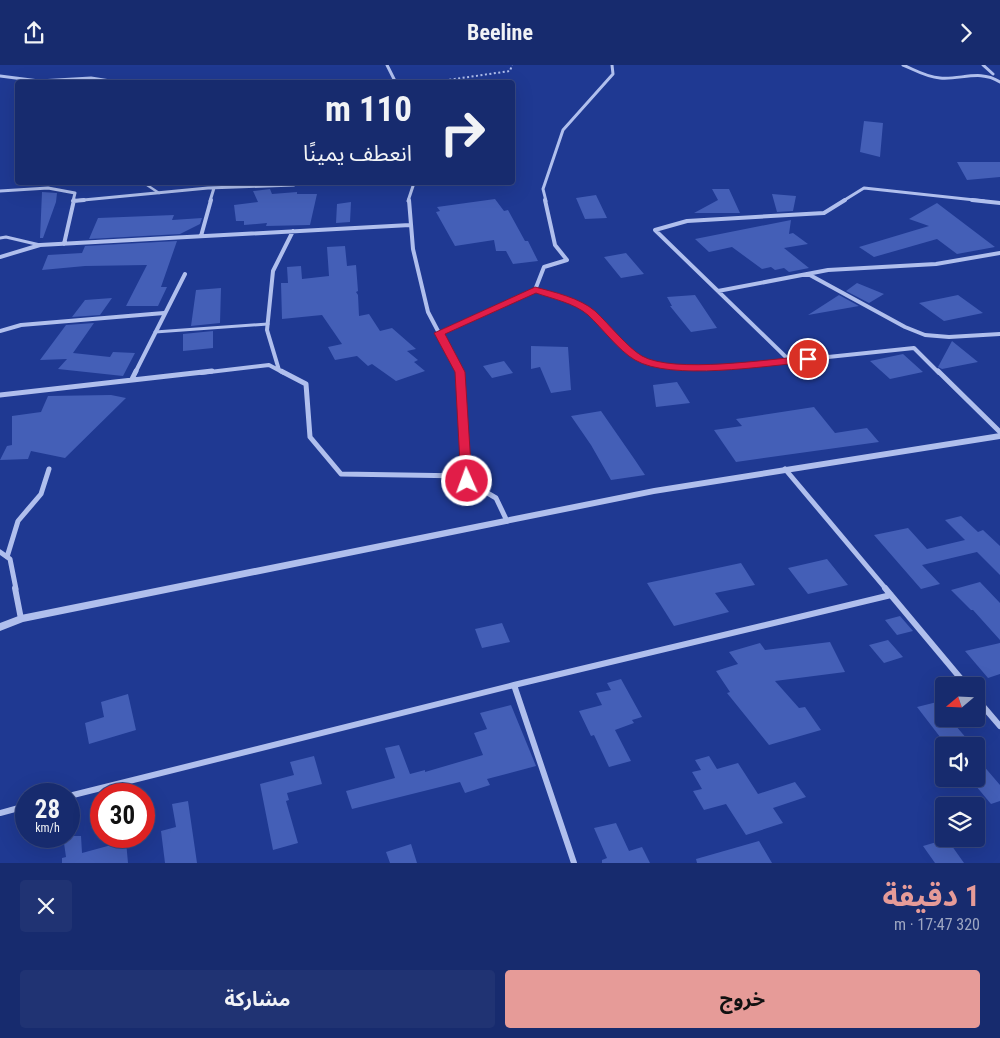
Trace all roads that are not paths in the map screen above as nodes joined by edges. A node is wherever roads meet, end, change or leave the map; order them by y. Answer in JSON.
{"nodes":[{"id":1,"x":388,"y":65,"type":"edge"},
{"id":2,"x":612,"y":65,"type":"edge"},
{"id":3,"x":903,"y":65,"type":"edge"},
{"id":4,"x":983,"y":65,"type":"edge"},
{"id":5,"x":993,"y":75,"type":"junction"},
{"id":6,"x":0,"y":76,"type":"edge"},
{"id":7,"x":31,"y":80,"type":"edge"},
{"id":8,"x":72,"y":80,"type":"edge"},
{"id":9,"x":107,"y":80,"type":"edge"},
{"id":10,"x":395,"y":80,"type":"edge"},
{"id":11,"x":1000,"y":82,"type":"edge"},
{"id":12,"x":147,"y":185,"type":"edge"},
{"id":13,"x":294,"y":185,"type":"dead end"},
{"id":14,"x":413,"y":185,"type":"edge"},
{"id":15,"x":214,"y":188,"type":"junction"},
{"id":16,"x":0,"y":191,"type":"edge"},
{"id":17,"x":159,"y":193,"type":"junction"},
{"id":18,"x":73,"y":201,"type":"junction"},
{"id":19,"x":1000,"y":203,"type":"edge"},
{"id":20,"x":410,"y":225,"type":"junction"},
{"id":21,"x":293,"y":231,"type":"junction"},
{"id":22,"x":201,"y":236,"type":"junction"},
{"id":23,"x":0,"y":238,"type":"edge"},
{"id":24,"x":64,"y":244,"type":"junction"},
{"id":25,"x":40,"y":245,"type":"junction"},
{"id":26,"x":1000,"y":253,"type":"edge"},
{"id":27,"x":0,"y":257,"type":"edge"},
{"id":28,"x":185,"y":274,"type":"dead end"},
{"id":29,"x":808,"y":274,"type":"junction"},
{"id":30,"x":535,"y":290,"type":"junction"},
{"id":31,"x":718,"y":291,"type":"junction"},
{"id":32,"x":164,"y":313,"type":"junction"},
{"id":33,"x":268,"y":324,"type":"junction"},
{"id":34,"x":0,"y":331,"type":"edge"},
{"id":35,"x":155,"y":332,"type":"junction"},
{"id":36,"x":439,"y":333,"type":"junction"},
{"id":37,"x":1000,"y":334,"type":"edge"},
{"id":38,"x":790,"y":361,"type":"junction"},
{"id":39,"x":279,"y":370,"type":"junction"},
{"id":40,"x":132,"y":379,"type":"junction"},
{"id":41,"x":0,"y":395,"type":"edge"},
{"id":42,"x":1000,"y":432,"type":"edge"},
{"id":43,"x":1000,"y":436,"type":"edge"},
{"id":44,"x":49,"y":469,"type":"dead end"},
{"id":45,"x":785,"y":469,"type":"junction"},
{"id":46,"x":466,"y":476,"type":"junction"},
{"id":47,"x":507,"y":521,"type":"junction"},
{"id":48,"x":0,"y":552,"type":"edge"},
{"id":49,"x":7,"y":557,"type":"junction"},
{"id":50,"x":891,"y":595,"type":"junction"},
{"id":51,"x":21,"y":619,"type":"junction"},
{"id":52,"x":0,"y":627,"type":"edge"},
{"id":53,"x":959,"y":677,"type":"edge"},
{"id":54,"x":514,"y":685,"type":"junction"},
{"id":55,"x":985,"y":708,"type":"edge"},
{"id":56,"x":1000,"y":726,"type":"edge"},
{"id":57,"x":80,"y":793,"type":"edge"},
{"id":58,"x":15,"y":809,"type":"edge"},
{"id":59,"x":0,"y":813,"type":"edge"},
{"id":60,"x":574,"y":863,"type":"edge"}],
"edges":[{"from":1,"to":10,"type":"street"},
{"from":2,"to":30,"type":"street"},
{"from":3,"to":5,"type":"street"},
{"from":4,"to":5,"type":"street"},
{"from":5,"to":11,"type":"street"},
{"from":6,"to":7,"type":"street"},
{"from":8,"to":9,"type":"street"},
{"from":12,"to":17,"type":"lane"},
{"from":13,"to":15,"type":"street"},
{"from":14,"to":20,"type":"street"},
{"from":15,"to":17,"type":"street"},
{"from":15,"to":22,"type":"street"},
{"from":16,"to":18,"type":"street"},
{"from":17,"to":18,"type":"street"},
{"from":18,"to":24,"type":"street"},
{"from":19,"to":31,"type":"street"},
{"from":20,"to":21,"type":"street"},
{"from":20,"to":36,"type":"street"},
{"from":21,"to":22,"type":"street"},
{"from":21,"to":33,"type":"street"},
{"from":22,"to":24,"type":"street"},
{"from":23,"to":25,"type":"lane"},
{"from":24,"to":25,"type":"street"},
{"from":25,"to":27,"type":"street"},
{"from":26,"to":29,"type":"street"},
{"from":28,"to":32,"type":"street"},
{"from":29,"to":31,"type":"street"},
{"from":29,"to":37,"type":"street"},
{"from":30,"to":36,"type":"street"},
{"from":30,"to":38,"type":"street"},
{"from":31,"to":38,"type":"street"},
{"from":32,"to":34,"type":"street"},
{"from":32,"to":35,"type":"street"},
{"from":33,"to":35,"type":"lane"},
{"from":33,"to":39,"type":"street"},
{"from":35,"to":40,"type":"street"},
{"from":36,"to":46,"type":"street"},
{"from":38,"to":42,"type":"street"},
{"from":39,"to":40,"type":"street"},
{"from":39,"to":46,"type":"street"},
{"from":40,"to":41,"type":"street"},
{"from":43,"to":45,"type":"street"},
{"from":44,"to":49,"type":"street"},
{"from":45,"to":47,"type":"street"},
{"from":45,"to":50,"type":"street"},
{"from":46,"to":47,"type":"street"},
{"from":47,"to":51,"type":"street"},
{"from":48,"to":49,"type":"street"},
{"from":49,"to":51,"type":"street"},
{"from":50,"to":53,"type":"street"},
{"from":50,"to":54,"type":"street"},
{"from":51,"to":52,"type":"street"},
{"from":54,"to":57,"type":"street"},
{"from":54,"to":60,"type":"street"},
{"from":55,"to":56,"type":"street"},
{"from":58,"to":59,"type":"street"}]}
